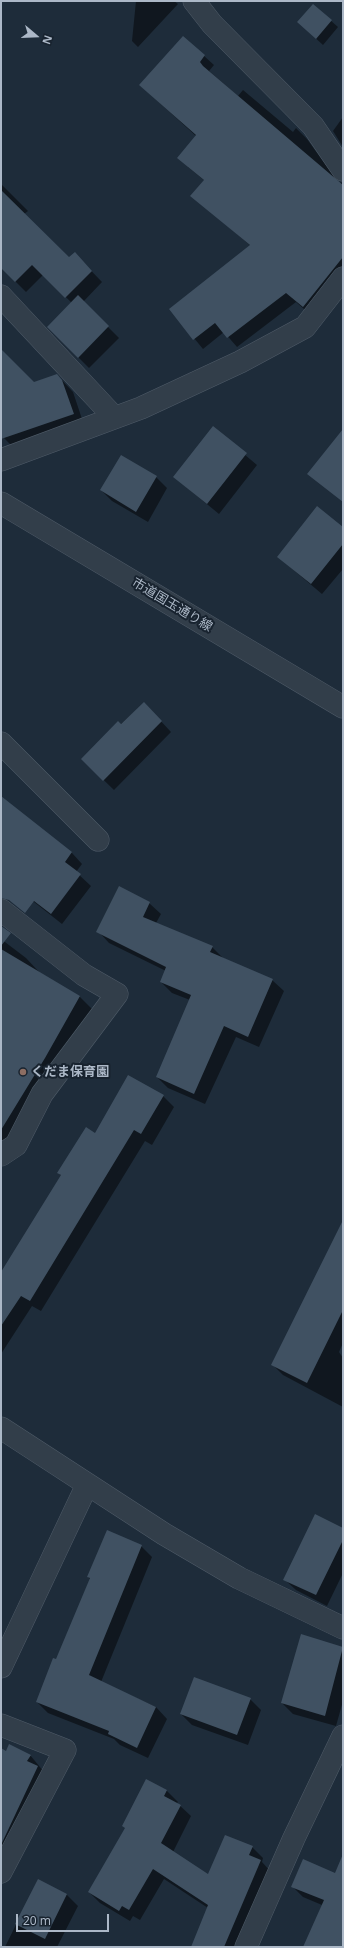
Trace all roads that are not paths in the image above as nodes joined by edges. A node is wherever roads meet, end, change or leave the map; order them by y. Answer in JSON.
{"nodes":[{"id":1,"x":194,"y":1,"type":"edge"},
{"id":2,"x":343,"y":170,"type":"edge"},
{"id":3,"x":343,"y":278,"type":"edge"},
{"id":4,"x":1,"y":296,"type":"edge"},
{"id":5,"x":114,"y":417,"type":"junction"},
{"id":6,"x":1,"y":460,"type":"edge"},
{"id":7,"x":1,"y":503,"type":"edge"},
{"id":8,"x":343,"y":707,"type":"edge"},
{"id":9,"x":1,"y":743,"type":"edge"},
{"id":10,"x":98,"y":840,"type":"dead end"},
{"id":11,"x":1,"y":910,"type":"edge"},
{"id":12,"x":1,"y":1155,"type":"edge"},
{"id":13,"x":1,"y":1428,"type":"edge"},
{"id":14,"x":87,"y":1485,"type":"junction"},
{"id":15,"x":343,"y":1628,"type":"edge"},
{"id":16,"x":1,"y":1667,"type":"edge"},
{"id":17,"x":1,"y":1726,"type":"edge"},
{"id":18,"x":343,"y":1736,"type":"edge"},
{"id":19,"x":1,"y":1872,"type":"edge"},
{"id":20,"x":246,"y":1947,"type":"edge"}],
"edges":[{"from":1,"to":2,"type":"street"},
{"from":3,"to":5,"type":"street"},
{"from":4,"to":5,"type":"street"},
{"from":5,"to":6,"type":"street"},
{"from":7,"to":8,"type":"street","name":"市道国玉通り線"},
{"from":9,"to":10,"type":"street"},
{"from":11,"to":12,"type":"street"},
{"from":13,"to":14,"type":"street"},
{"from":14,"to":15,"type":"street"},
{"from":14,"to":16,"type":"street"},
{"from":17,"to":19,"type":"street"},
{"from":18,"to":20,"type":"street"}]}
